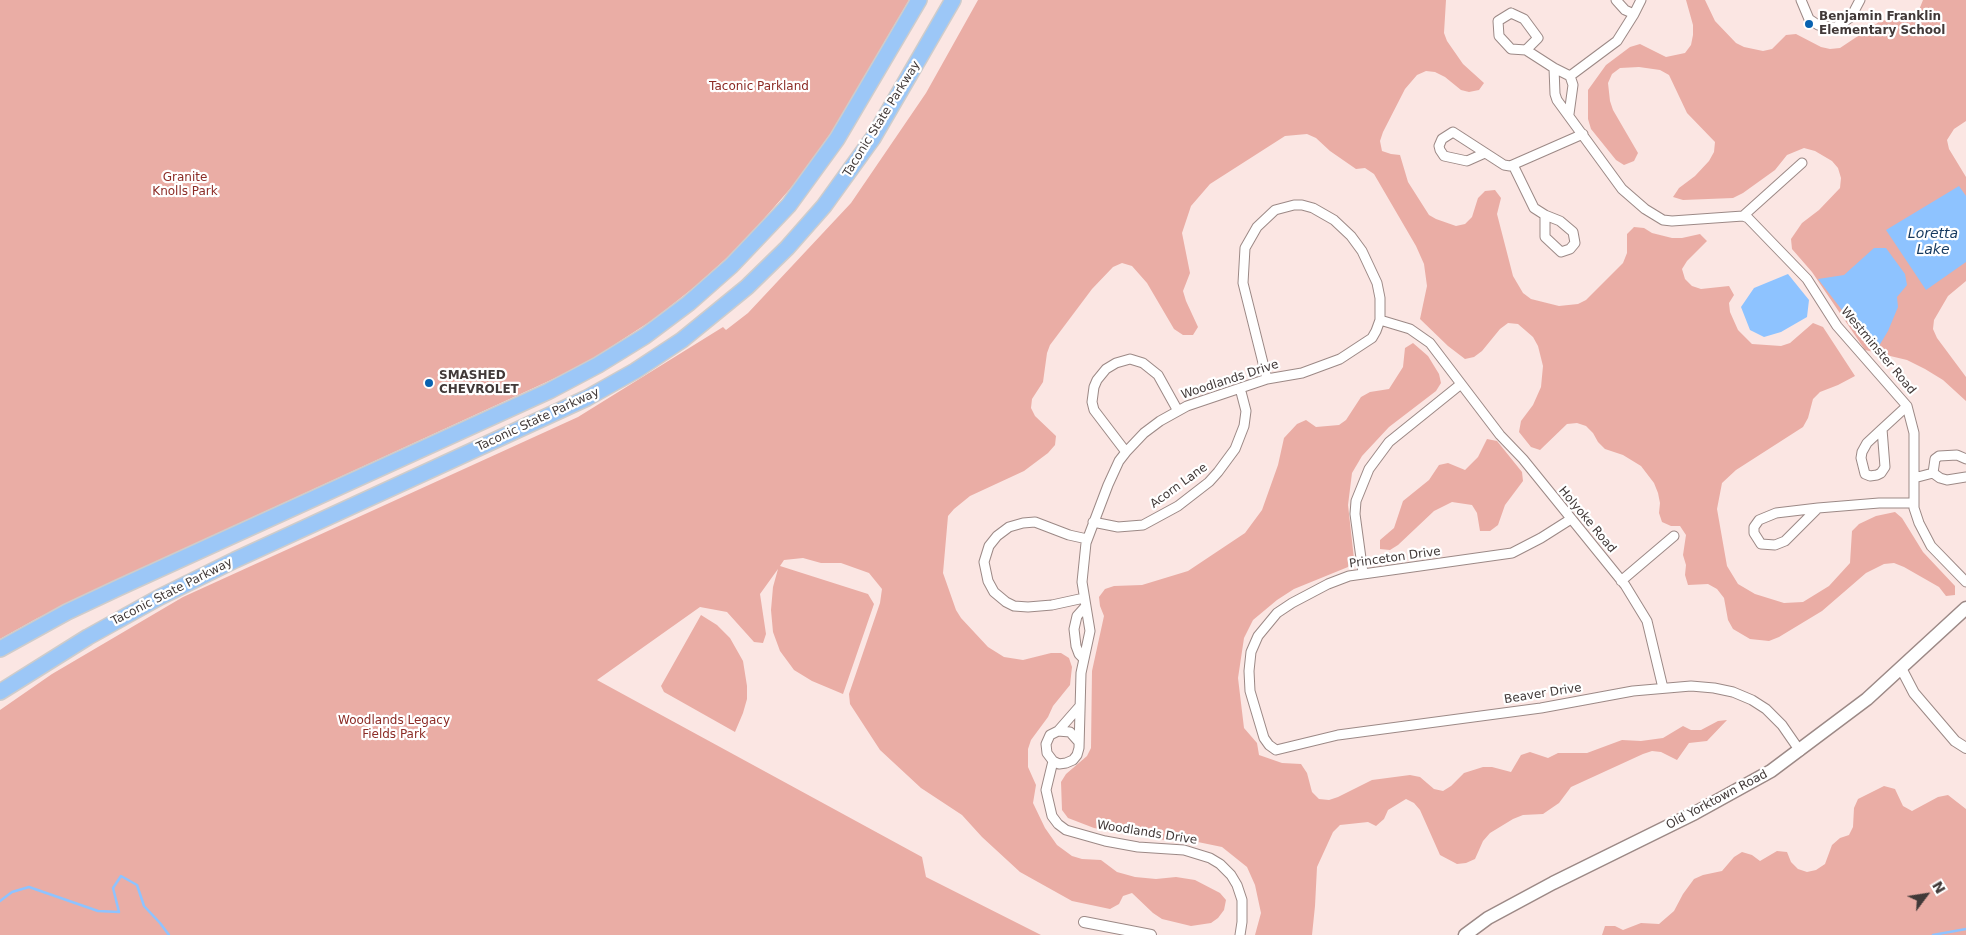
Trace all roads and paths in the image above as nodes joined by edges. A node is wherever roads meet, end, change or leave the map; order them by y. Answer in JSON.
{"nodes":[{"id":1,"x":919,"y":0,"type":"edge"},
{"id":2,"x":953,"y":0,"type":"edge"},
{"id":3,"x":1616,"y":0,"type":"edge"},
{"id":4,"x":1641,"y":0,"type":"edge"},
{"id":5,"x":1801,"y":0,"type":"edge"},
{"id":6,"x":1860,"y":0,"type":"edge"},
{"id":7,"x":1634,"y":14,"type":"junction"},
{"id":8,"x":1526,"y":50,"type":"junction"},
{"id":9,"x":1554,"y":68,"type":"junction"},
{"id":10,"x":1570,"y":76,"type":"junction"},
{"id":11,"x":1569,"y":114,"type":"junction"},
{"id":12,"x":1583,"y":134,"type":"junction"},
{"id":13,"x":1485,"y":153,"type":"junction"},
{"id":14,"x":1802,"y":163,"type":"dead end"},
{"id":15,"x":1513,"y":165,"type":"junction"},
{"id":16,"x":1544,"y":215,"type":"dead end"},
{"id":17,"x":1743,"y":216,"type":"junction"},
{"id":18,"x":1380,"y":320,"type":"junction"},
{"id":19,"x":1267,"y":379,"type":"junction"},
{"id":20,"x":1461,"y":384,"type":"junction"},
{"id":21,"x":1240,"y":388,"type":"junction"},
{"id":22,"x":1907,"y":406,"type":"junction"},
{"id":23,"x":1178,"y":411,"type":"junction"},
{"id":24,"x":1882,"y":429,"type":"junction"},
{"id":25,"x":1126,"y":452,"type":"junction"},
{"id":26,"x":1966,"y":459,"type":"edge"},
{"id":27,"x":1933,"y":473,"type":"junction"},
{"id":28,"x":1966,"y":477,"type":"edge"},
{"id":29,"x":1914,"y":478,"type":"junction"},
{"id":30,"x":1914,"y":503,"type":"junction"},
{"id":31,"x":1818,"y":508,"type":"junction"},
{"id":32,"x":1571,"y":519,"type":"junction"},
{"id":33,"x":1093,"y":522,"type":"junction"},
{"id":34,"x":1674,"y":536,"type":"dead end"},
{"id":35,"x":1087,"y":539,"type":"junction"},
{"id":36,"x":1363,"y":573,"type":"junction"},
{"id":37,"x":1621,"y":581,"type":"junction"},
{"id":38,"x":1966,"y":582,"type":"edge"},
{"id":39,"x":1085,"y":602,"type":"junction"},
{"id":40,"x":1966,"y":608,"type":"edge"},
{"id":41,"x":0,"y":649,"type":"edge"},
{"id":42,"x":1084,"y":659,"type":"junction"},
{"id":43,"x":1901,"y":668,"type":"junction"},
{"id":44,"x":1663,"y":688,"type":"junction"},
{"id":45,"x":0,"y":692,"type":"edge"},
{"id":46,"x":1079,"y":706,"type":"junction"},
{"id":47,"x":1058,"y":730,"type":"junction"},
{"id":48,"x":1078,"y":741,"type":"junction"},
{"id":49,"x":1269,"y":745,"type":"joint"},
{"id":50,"x":1966,"y":748,"type":"edge"},
{"id":51,"x":1800,"y":751,"type":"junction"},
{"id":52,"x":1053,"y":761,"type":"junction"},
{"id":53,"x":1084,"y":922,"type":"dead end"},
{"id":54,"x":1151,"y":935,"type":"edge"},
{"id":55,"x":1240,"y":935,"type":"edge"},
{"id":56,"x":1465,"y":935,"type":"edge"}],
"edges":[{"from":1,"to":41,"type":"highway","name":"Taconic State Parkway"},
{"from":2,"to":45,"type":"highway","name":"Taconic State Parkway"},
{"from":3,"to":7,"type":"street"},
{"from":4,"to":7,"type":"street"},
{"from":5,"to":6,"type":"street"},
{"from":7,"to":10,"type":"street"},
{"from":8,"to":8,"type":"street"},
{"from":8,"to":9,"type":"street"},
{"from":9,"to":10,"type":"street"},
{"from":9,"to":11,"type":"street"},
{"from":10,"to":11,"type":"street"},
{"from":11,"to":12,"type":"street"},
{"from":12,"to":15,"type":"street"},
{"from":12,"to":17,"type":"street"},
{"from":13,"to":13,"type":"street"},
{"from":13,"to":15,"type":"street"},
{"from":14,"to":17,"type":"street"},
{"from":15,"to":16,"type":"street"},
{"from":17,"to":22,"type":"street","name":"Westminster Road"},
{"from":18,"to":19,"type":"street","name":"Woodlands Drive"},
{"from":18,"to":19,"type":"street"},
{"from":18,"to":20,"type":"street","name":"Holyoke Road"},
{"from":19,"to":21,"type":"street","name":"Woodlands Drive"},
{"from":20,"to":32,"type":"street","name":"Holyoke Road"},
{"from":20,"to":36,"type":"street"},
{"from":21,"to":23,"type":"street","name":"Woodlands Drive"},
{"from":21,"to":33,"type":"street","name":"Acorn Lane"},
{"from":22,"to":24,"type":"street"},
{"from":22,"to":29,"type":"street","name":"Westminster Road"},
{"from":23,"to":25,"type":"street","name":"Woodlands Drive"},
{"from":23,"to":25,"type":"street"},
{"from":24,"to":24,"type":"street"},
{"from":25,"to":33,"type":"street","name":"Woodlands Drive"},
{"from":26,"to":27,"type":"street"},
{"from":27,"to":28,"type":"street"},
{"from":27,"to":29,"type":"street"},
{"from":29,"to":30,"type":"street","name":"Westminster Road"},
{"from":30,"to":31,"type":"street"},
{"from":30,"to":38,"type":"street","name":"Westminster Road"},
{"from":31,"to":31,"type":"street"},
{"from":32,"to":36,"type":"street","name":"Princeton Drive"},
{"from":32,"to":37,"type":"street","name":"Holyoke Road"},
{"from":33,"to":35,"type":"street","name":"Woodlands Drive"},
{"from":34,"to":37,"type":"street"},
{"from":35,"to":39,"type":"street","name":"Woodlands Drive"},
{"from":35,"to":39,"type":"street"},
{"from":36,"to":49,"type":"street","name":"Princeton Drive"},
{"from":37,"to":44,"type":"street","name":"Holyoke Road"},
{"from":39,"to":42,"type":"street","name":"Woodlands Drive"},
{"from":39,"to":42,"type":"street"},
{"from":40,"to":43,"type":"main road","name":"Old Yorktown Road"},
{"from":42,"to":46,"type":"street","name":"Woodlands Drive"},
{"from":43,"to":50,"type":"street"},
{"from":43,"to":51,"type":"main road","name":"Old Yorktown Road"},
{"from":44,"to":49,"type":"street","name":"Beaver Drive"},
{"from":44,"to":51,"type":"street","name":"Beaver Drive"},
{"from":46,"to":47,"type":"street","name":"Woodlands Drive"},
{"from":46,"to":48,"type":"street","name":"Woodlands Drive"},
{"from":47,"to":48,"type":"street"},
{"from":47,"to":52,"type":"street","name":"Woodlands Drive"},
{"from":48,"to":52,"type":"street","name":"Woodlands Drive"},
{"from":51,"to":56,"type":"main road","name":"Old Yorktown Road"},
{"from":52,"to":55,"type":"street","name":"Woodlands Drive"},
{"from":53,"to":54,"type":"street"}]}
